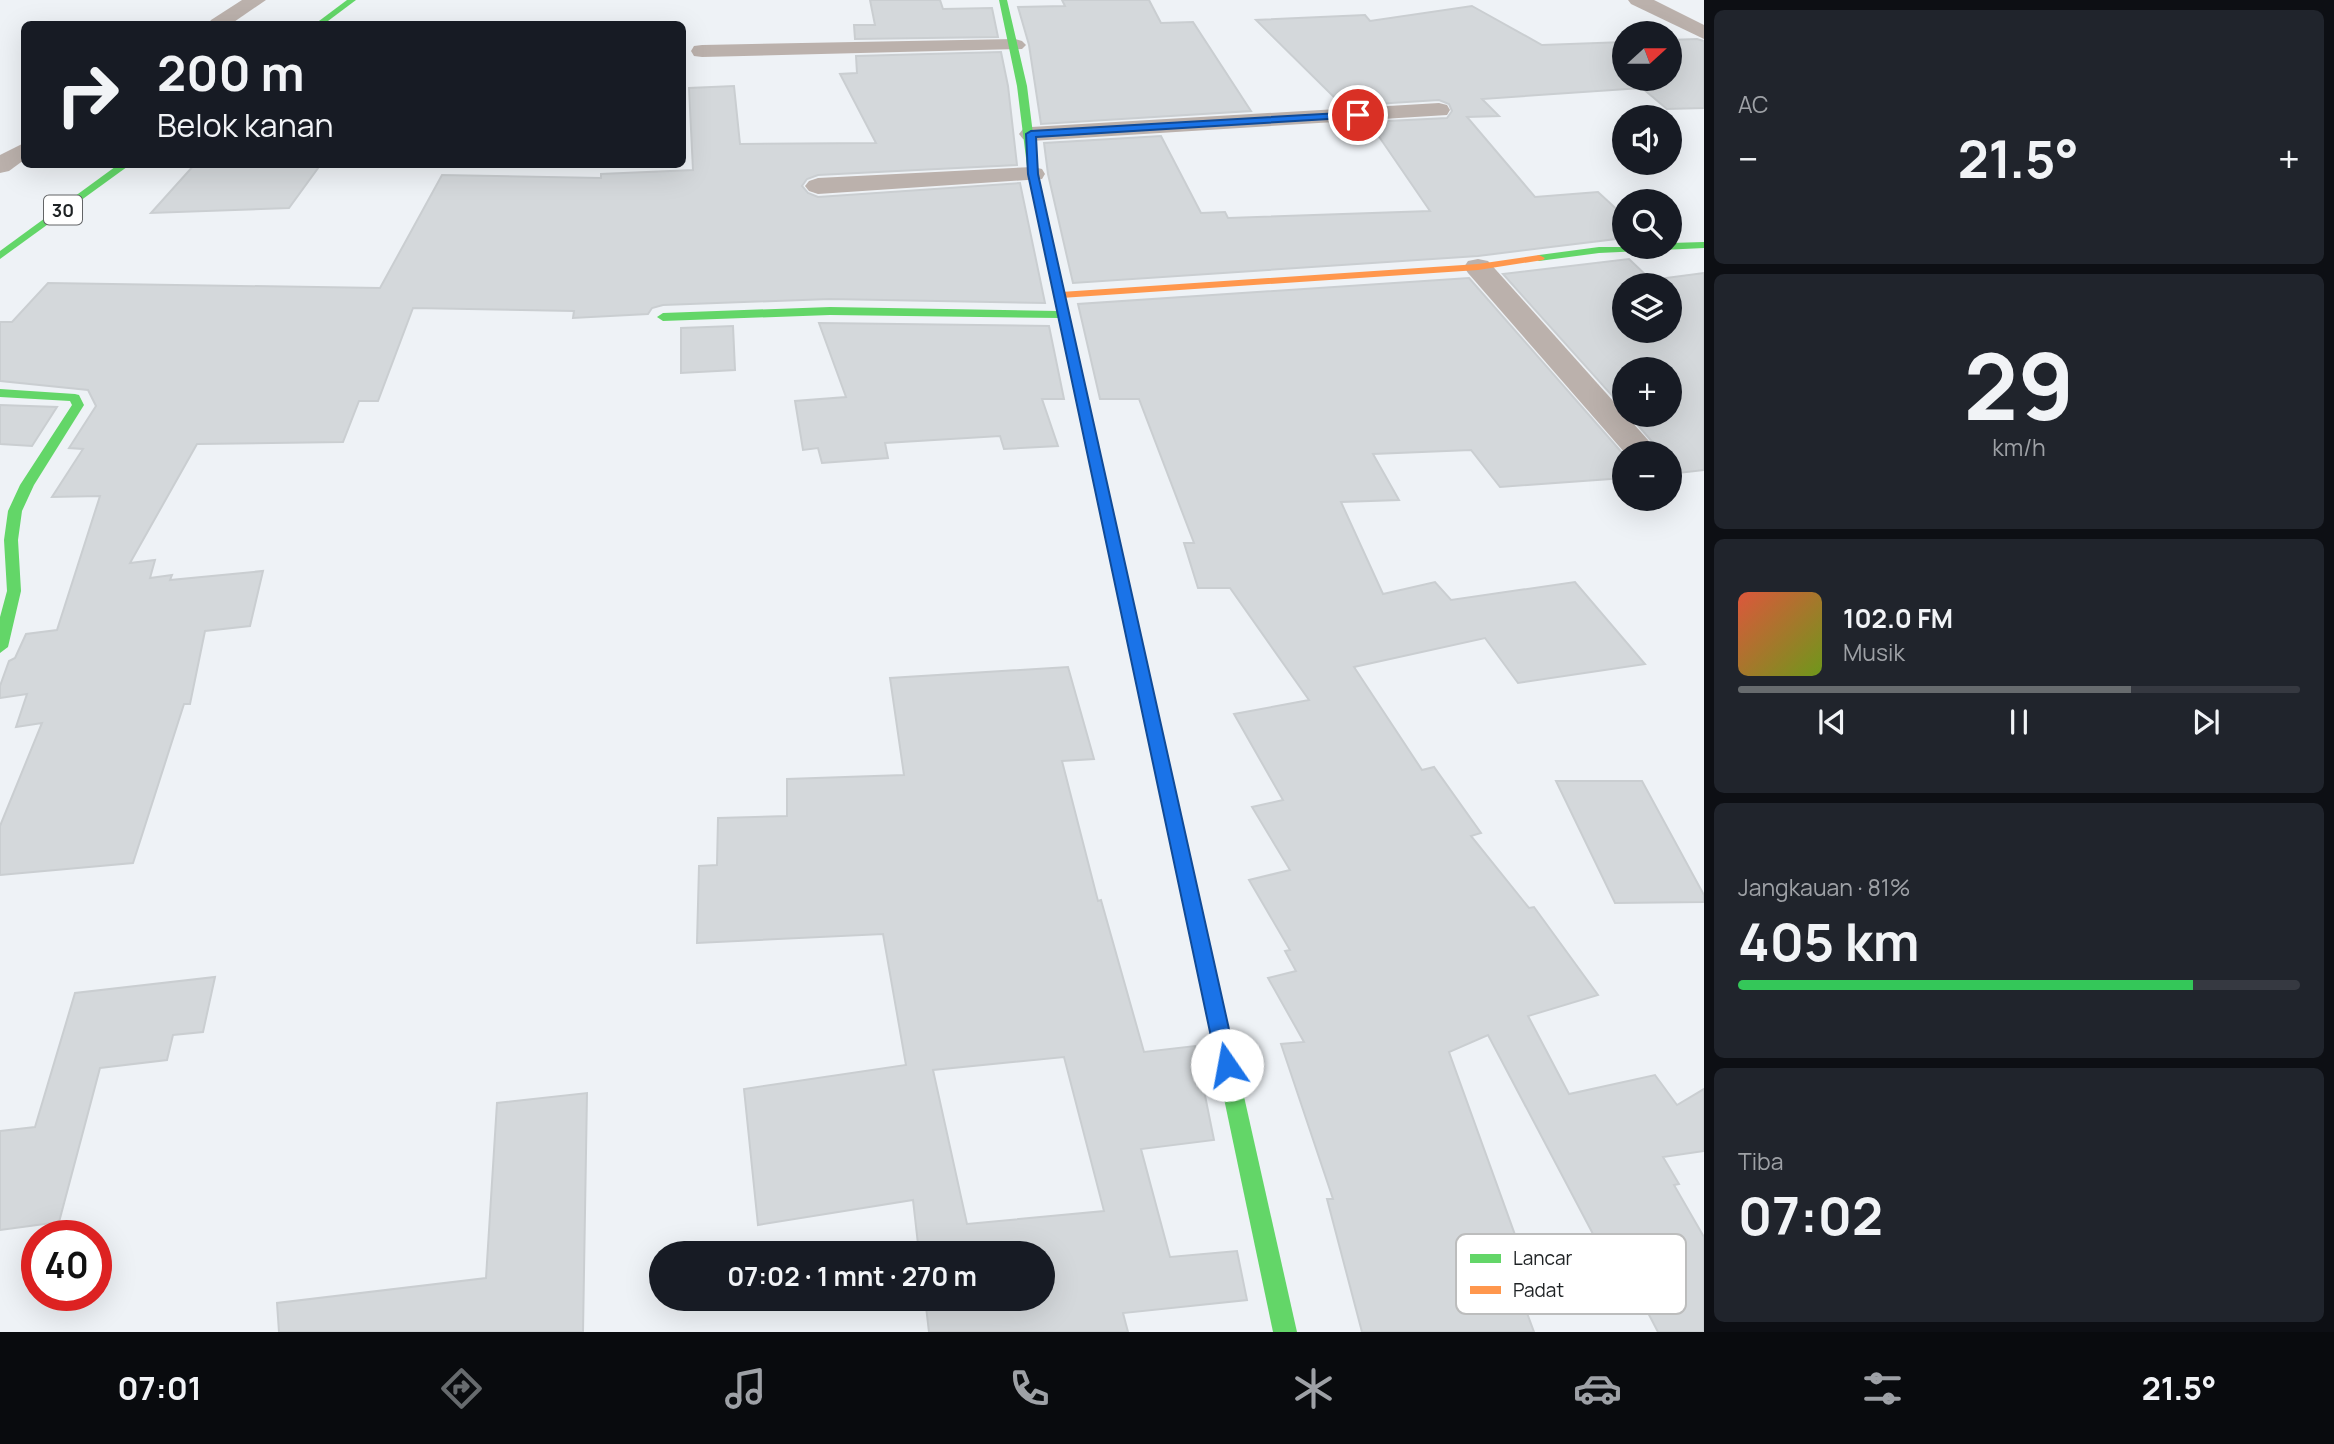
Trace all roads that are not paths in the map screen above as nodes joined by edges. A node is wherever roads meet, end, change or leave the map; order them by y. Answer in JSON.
{"nodes":[{"id":1,"x":256,"y":0,"type":"edge"},
{"id":2,"x":352,"y":0,"type":"edge"},
{"id":3,"x":1003,"y":0,"type":"edge"},
{"id":4,"x":1638,"y":0,"type":"edge"},
{"id":5,"x":223,"y":21,"type":"edge"},
{"id":6,"x":323,"y":21,"type":"edge"},
{"id":7,"x":1704,"y":33,"type":"edge"},
{"id":8,"x":1015,"y":45,"type":"junction"},
{"id":9,"x":702,"y":51,"type":"dead end"},
{"id":10,"x":1439,"y":110,"type":"dead end"},
{"id":11,"x":1031,"y":134,"type":"junction"},
{"id":12,"x":21,"y":152,"type":"edge"},
{"id":13,"x":0,"y":166,"type":"edge"},
{"id":14,"x":121,"y":168,"type":"edge"},
{"id":15,"x":1033,"y":174,"type":"junction"},
{"id":16,"x":818,"y":186,"type":"dead end"},
{"id":17,"x":1704,"y":245,"type":"edge"},
{"id":18,"x":0,"y":256,"type":"edge"},
{"id":19,"x":1478,"y":267,"type":"junction"},
{"id":20,"x":1061,"y":295,"type":"junction"},
{"id":21,"x":1065,"y":316,"type":"junction"},
{"id":22,"x":663,"y":317,"type":"dead end"},
{"id":23,"x":0,"y":393,"type":"edge"},
{"id":24,"x":1632,"y":441,"type":"edge"},
{"id":25,"x":0,"y":647,"type":"edge"},
{"id":26,"x":1285,"y":1332,"type":"edge"}],
"edges":[{"from":1,"to":5,"type":"street"},
{"from":2,"to":6,"type":"main road"},
{"from":3,"to":8,"type":"main road"},
{"from":4,"to":7,"type":"street"},
{"from":8,"to":9,"type":"street"},
{"from":8,"to":11,"type":"main road"},
{"from":10,"to":11,"type":"street"},
{"from":11,"to":15,"type":"main road"},
{"from":12,"to":13,"type":"street"},
{"from":14,"to":18,"type":"main road","number":"30"},
{"from":15,"to":16,"type":"street"},
{"from":15,"to":20,"type":"main road"},
{"from":17,"to":19,"type":"main road"},
{"from":19,"to":20,"type":"main road"},
{"from":19,"to":24,"type":"street"},
{"from":20,"to":21,"type":"main road"},
{"from":21,"to":22,"type":"main road"},
{"from":21,"to":26,"type":"main road"},
{"from":23,"to":25,"type":"main road"}]}
